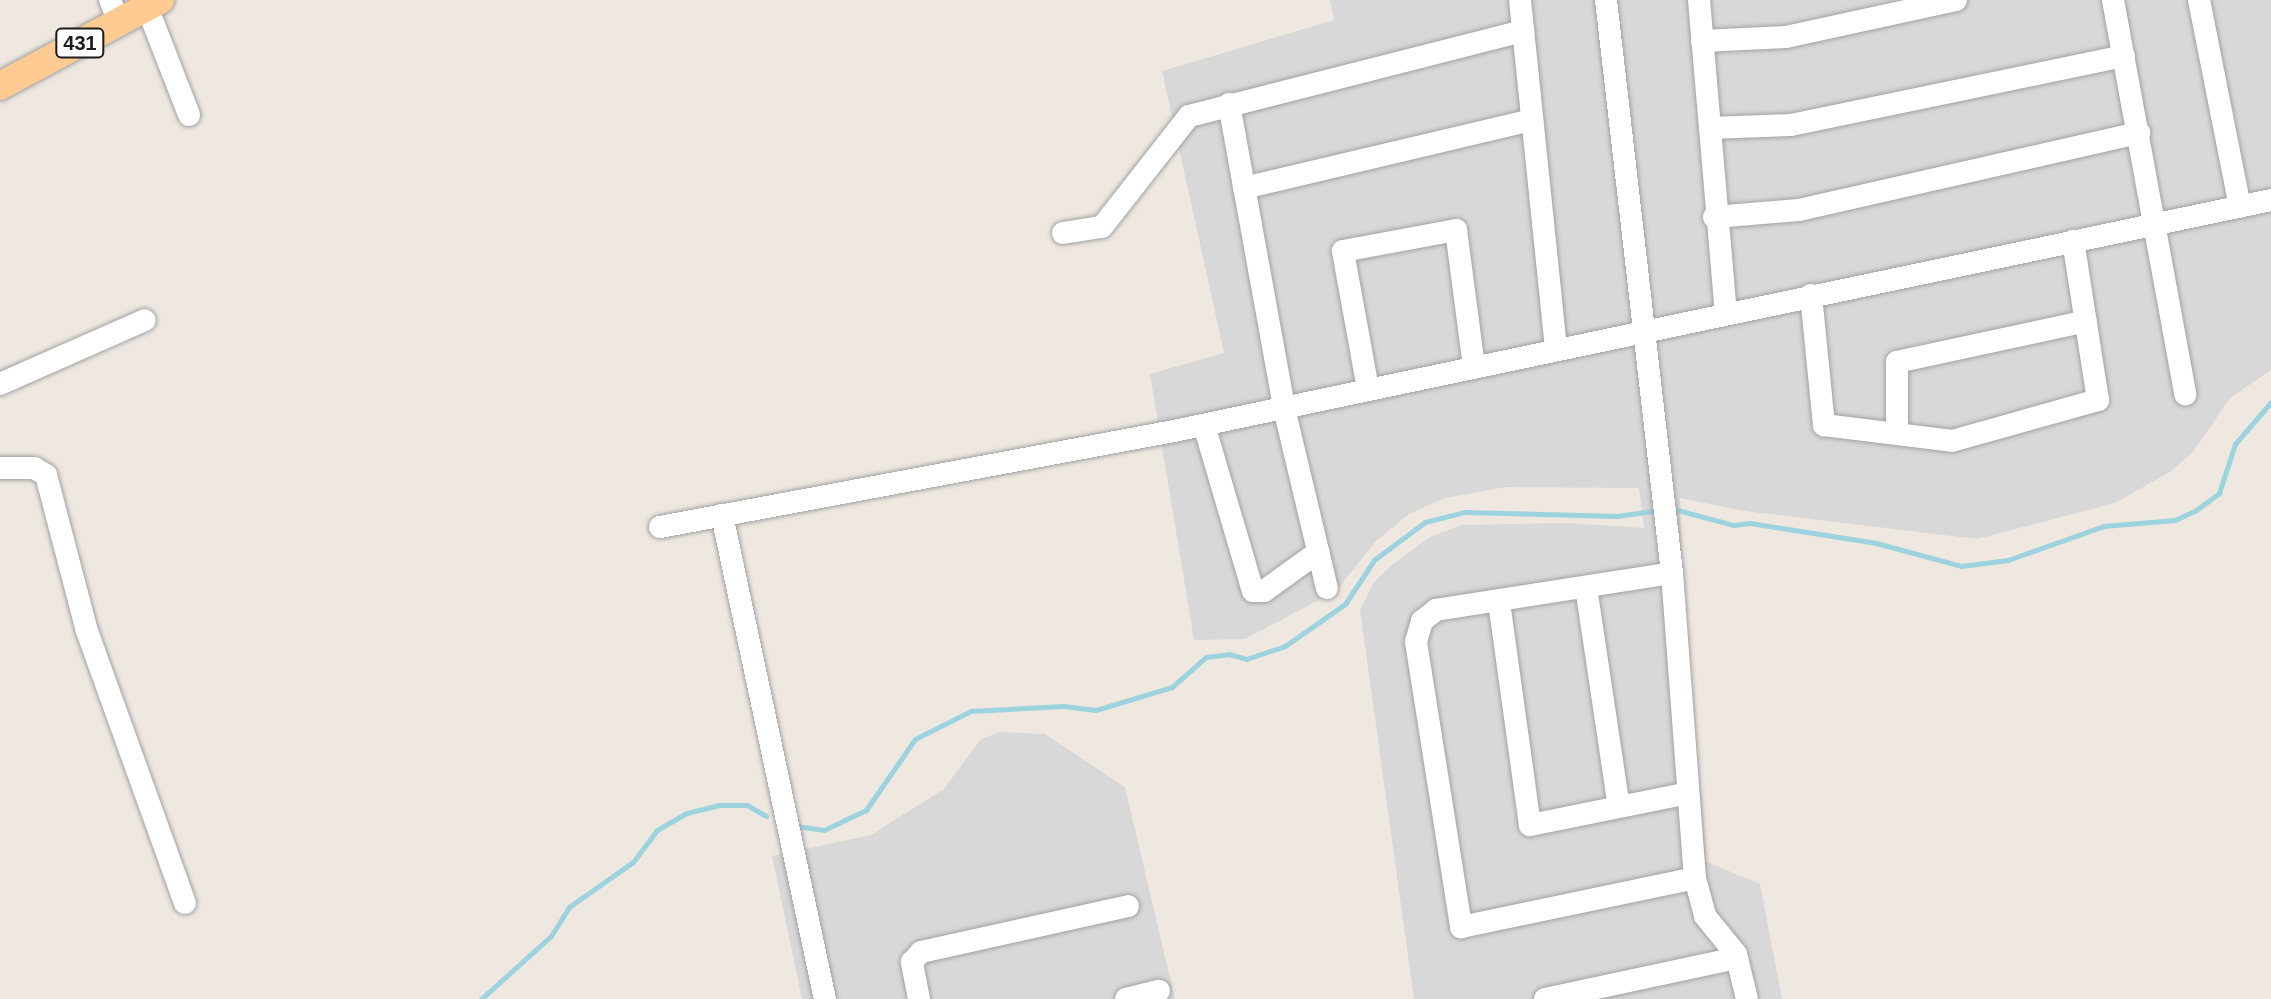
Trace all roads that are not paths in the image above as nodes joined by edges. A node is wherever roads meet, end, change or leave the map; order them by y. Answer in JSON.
{"nodes":[{"id":1,"x":1520,"y":0,"type":"edge"},
{"id":2,"x":1606,"y":0,"type":"edge"},
{"id":3,"x":1699,"y":0,"type":"edge"},
{"id":4,"x":1956,"y":0,"type":"edge"},
{"id":5,"x":2113,"y":0,"type":"edge"},
{"id":6,"x":2199,"y":0,"type":"edge"},
{"id":7,"x":154,"y":4,"type":"edge"},
{"id":8,"x":114,"y":11,"type":"edge"},
{"id":9,"x":1523,"y":31,"type":"junction"},
{"id":10,"x":1702,"y":41,"type":"junction"},
{"id":11,"x":2124,"y":56,"type":"junction"},
{"id":12,"x":0,"y":86,"type":"edge"},
{"id":13,"x":1229,"y":104,"type":"junction"},
{"id":14,"x":189,"y":115,"type":"dead end"},
{"id":15,"x":1532,"y":120,"type":"junction"},
{"id":16,"x":1710,"y":128,"type":"junction"},
{"id":17,"x":2139,"y":133,"type":"junction"},
{"id":18,"x":1244,"y":188,"type":"junction"},
{"id":19,"x":2271,"y":200,"type":"edge"},
{"id":20,"x":2240,"y":207,"type":"junction"},
{"id":21,"x":1714,"y":217,"type":"junction"},
{"id":22,"x":2154,"y":225,"type":"junction"},
{"id":23,"x":1063,"y":233,"type":"dead end"},
{"id":24,"x":2073,"y":241,"type":"junction"},
{"id":25,"x":1811,"y":295,"type":"junction"},
{"id":26,"x":1726,"y":313,"type":"junction"},
{"id":27,"x":145,"y":320,"type":"dead end"},
{"id":28,"x":2086,"y":321,"type":"junction"},
{"id":29,"x":1642,"y":330,"type":"junction"},
{"id":30,"x":1556,"y":349,"type":"junction"},
{"id":31,"x":1474,"y":366,"type":"junction"},
{"id":32,"x":0,"y":384,"type":"edge"},
{"id":33,"x":1368,"y":389,"type":"junction"},
{"id":34,"x":2185,"y":394,"type":"dead end"},
{"id":35,"x":1284,"y":408,"type":"junction"},
{"id":36,"x":1204,"y":425,"type":"junction"},
{"id":37,"x":1897,"y":433,"type":"junction"},
{"id":38,"x":0,"y":468,"type":"edge"},
{"id":39,"x":722,"y":515,"type":"junction"},
{"id":40,"x":660,"y":527,"type":"dead end"},
{"id":41,"x":1318,"y":552,"type":"junction"},
{"id":42,"x":1672,"y":573,"type":"junction"},
{"id":43,"x":1586,"y":587,"type":"junction"},
{"id":44,"x":1327,"y":588,"type":"dead end"},
{"id":45,"x":1499,"y":602,"type":"junction"},
{"id":46,"x":1688,"y":793,"type":"junction"},
{"id":47,"x":1619,"y":807,"type":"junction"},
{"id":48,"x":1695,"y":878,"type":"junction"},
{"id":49,"x":185,"y":903,"type":"dead end"},
{"id":50,"x":1128,"y":906,"type":"dead end"},
{"id":51,"x":1737,"y":958,"type":"junction"},
{"id":52,"x":1159,"y":991,"type":"dead end"},
{"id":53,"x":825,"y":999,"type":"edge"},
{"id":54,"x":919,"y":999,"type":"edge"},
{"id":55,"x":1126,"y":999,"type":"edge"},
{"id":56,"x":1545,"y":999,"type":"edge"},
{"id":57,"x":1747,"y":999,"type":"edge"}],
"edges":[{"from":1,"to":9,"type":"street"},
{"from":2,"to":29,"type":"street"},
{"from":3,"to":10,"type":"street"},
{"from":4,"to":10,"type":"street"},
{"from":5,"to":11,"type":"street"},
{"from":6,"to":20,"type":"street"},
{"from":7,"to":8,"type":"main road","number":"431"},
{"from":7,"to":14,"type":"street"},
{"from":8,"to":12,"type":"main road","number":"431"},
{"from":9,"to":13,"type":"street"},
{"from":9,"to":15,"type":"street"},
{"from":10,"to":16,"type":"street"},
{"from":11,"to":16,"type":"street"},
{"from":11,"to":17,"type":"street"},
{"from":13,"to":18,"type":"street"},
{"from":13,"to":23,"type":"street"},
{"from":15,"to":18,"type":"street"},
{"from":15,"to":30,"type":"street"},
{"from":16,"to":21,"type":"street"},
{"from":17,"to":21,"type":"street"},
{"from":17,"to":22,"type":"street"},
{"from":18,"to":35,"type":"street"},
{"from":19,"to":20,"type":"street"},
{"from":20,"to":22,"type":"street"},
{"from":21,"to":26,"type":"street"},
{"from":22,"to":24,"type":"street"},
{"from":22,"to":34,"type":"street"},
{"from":24,"to":25,"type":"street"},
{"from":24,"to":28,"type":"street"},
{"from":25,"to":26,"type":"street"},
{"from":25,"to":37,"type":"street"},
{"from":26,"to":29,"type":"street"},
{"from":27,"to":32,"type":"street"},
{"from":28,"to":37,"type":"street"},
{"from":28,"to":37,"type":"street"},
{"from":29,"to":30,"type":"street"},
{"from":29,"to":42,"type":"street"},
{"from":30,"to":31,"type":"street"},
{"from":31,"to":33,"type":"street"},
{"from":31,"to":33,"type":"street"},
{"from":33,"to":35,"type":"street"},
{"from":35,"to":36,"type":"street"},
{"from":35,"to":41,"type":"street"},
{"from":36,"to":39,"type":"street"},
{"from":36,"to":41,"type":"street"},
{"from":38,"to":49,"type":"street"},
{"from":39,"to":40,"type":"street"},
{"from":39,"to":53,"type":"street"},
{"from":41,"to":44,"type":"street"},
{"from":42,"to":43,"type":"street"},
{"from":42,"to":46,"type":"street"},
{"from":43,"to":45,"type":"street"},
{"from":43,"to":47,"type":"street"},
{"from":45,"to":47,"type":"street"},
{"from":45,"to":48,"type":"street"},
{"from":46,"to":47,"type":"street"},
{"from":46,"to":48,"type":"street"},
{"from":48,"to":51,"type":"street"},
{"from":50,"to":54,"type":"street"},
{"from":51,"to":56,"type":"street"},
{"from":51,"to":57,"type":"street"},
{"from":52,"to":55,"type":"street"}]}
